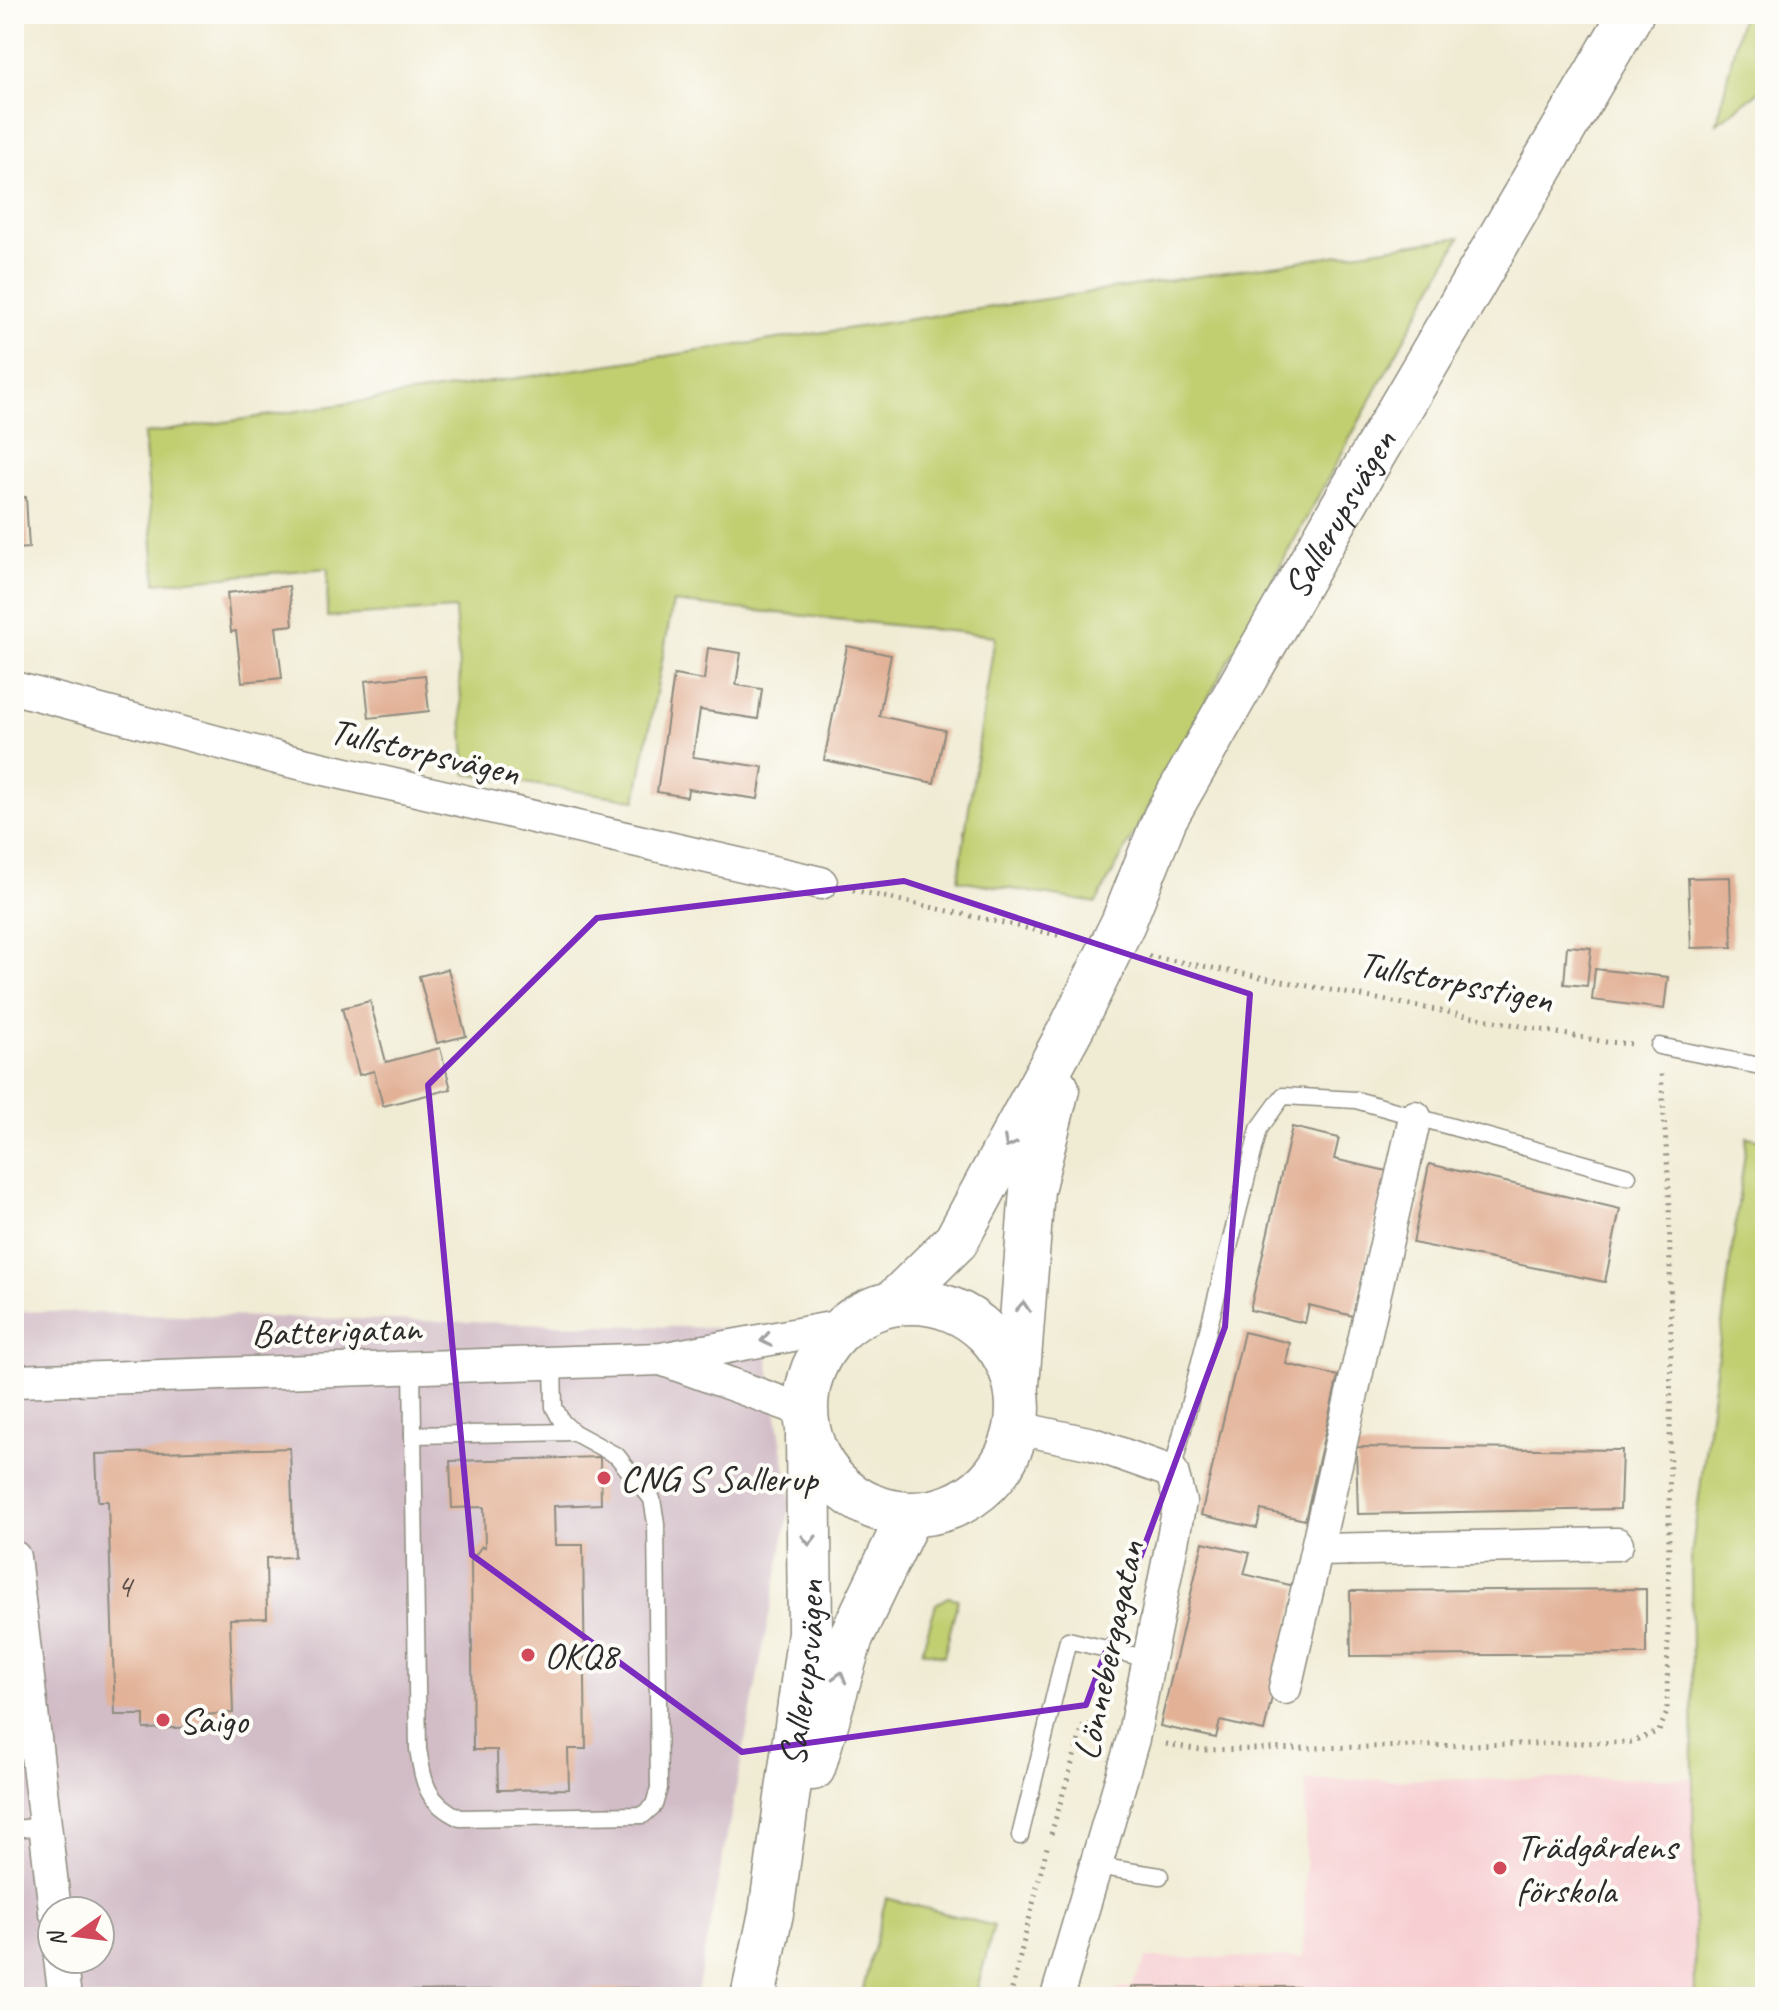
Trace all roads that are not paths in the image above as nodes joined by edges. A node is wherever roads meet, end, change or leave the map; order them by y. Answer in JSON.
{"nodes":[{"id":1,"x":1631,"y":14,"type":"edge"},
{"id":2,"x":14,"y":688,"type":"edge"},
{"id":3,"x":821,"y":883,"type":"road end"},
{"id":4,"x":1073,"y":1025,"type":"junction"},
{"id":5,"x":1659,"y":1046,"type":"road end"},
{"id":6,"x":1765,"y":1067,"type":"edge"},
{"id":7,"x":1415,"y":1117,"type":"junction"},
{"id":8,"x":1628,"y":1176,"type":"dead end"},
{"id":9,"x":894,"y":1302,"type":"junction"},
{"id":10,"x":842,"y":1326,"type":"junction"},
{"id":11,"x":661,"y":1359,"type":"junction"},
{"id":12,"x":553,"y":1363,"type":"junction"},
{"id":13,"x":412,"y":1368,"type":"junction"},
{"id":14,"x":14,"y":1381,"type":"edge"},
{"id":15,"x":1017,"y":1385,"type":"junction"},
{"id":16,"x":807,"y":1422,"type":"junction"},
{"id":17,"x":1018,"y":1428,"type":"junction"},
{"id":18,"x":573,"y":1432,"type":"junction"},
{"id":19,"x":413,"y":1435,"type":"junction"},
{"id":20,"x":1172,"y":1472,"type":"junction"},
{"id":21,"x":909,"y":1516,"type":"junction"},
{"id":22,"x":1617,"y":1544,"type":"dead end"},
{"id":23,"x":1317,"y":1550,"type":"junction"},
{"id":24,"x":14,"y":1557,"type":"edge"},
{"id":25,"x":1149,"y":1659,"type":"junction"},
{"id":26,"x":21,"y":1680,"type":"edge"},
{"id":27,"x":1285,"y":1688,"type":"dead end"},
{"id":28,"x":30,"y":1827,"type":"edge"},
{"id":29,"x":1020,"y":1836,"type":"dead end"},
{"id":30,"x":1096,"y":1866,"type":"junction"},
{"id":31,"x":1160,"y":1876,"type":"dead end"},
{"id":32,"x":50,"y":1895,"type":"edge"},
{"id":33,"x":771,"y":1913,"type":"junction"},
{"id":34,"x":62,"y":1975,"type":"edge"},
{"id":35,"x":65,"y":1997,"type":"edge"},
{"id":36,"x":753,"y":1997,"type":"edge"},
{"id":37,"x":1057,"y":1997,"type":"edge"}],
"edges":[{"from":1,"to":4,"type":"main road","name":"Sallerupsvägen"},
{"from":2,"to":3,"type":"street","name":"Tullstorpsvägen"},
{"from":4,"to":9,"type":"main road","name":"Sallerupsvägen","one_way":true},
{"from":15,"to":4,"type":"main road","name":"Sallerupsvägen","one_way":true},
{"from":5,"to":6,"type":"lane"},
{"from":7,"to":8,"type":"lane"},
{"from":7,"to":20,"type":"lane"},
{"from":7,"to":23,"type":"street"},
{"from":9,"to":10,"type":"main road","name":"Sallerupsvägen"},
{"from":9,"to":15,"type":"main road","name":"Sallerupsvägen"},
{"from":10,"to":11,"type":"street","name":"Batterigatan","one_way":true},
{"from":10,"to":16,"type":"main road","name":"Sallerupsvägen"},
{"from":11,"to":12,"type":"street","name":"Batterigatan"},
{"from":11,"to":16,"type":"street","name":"Batterigatan"},
{"from":12,"to":13,"type":"street","name":"Batterigatan"},
{"from":12,"to":18,"type":"lane"},
{"from":13,"to":14,"type":"street","name":"Batterigatan"},
{"from":13,"to":19,"type":"lane"},
{"from":15,"to":17,"type":"main road","name":"Sallerupsvägen"},
{"from":16,"to":21,"type":"main road","name":"Sallerupsvägen"},
{"from":16,"to":33,"type":"main road","name":"Sallerupsvägen","one_way":true},
{"from":17,"to":20,"type":"street"},
{"from":17,"to":21,"type":"main road","name":"Sallerupsvägen"},
{"from":18,"to":19,"type":"lane"},
{"from":18,"to":19,"type":"lane"},
{"from":20,"to":25,"type":"street","name":"Lönnebergagatan"},
{"from":33,"to":21,"type":"main road","name":"Sallerupsvägen","one_way":true},
{"from":22,"to":23,"type":"street"},
{"from":23,"to":27,"type":"street"},
{"from":24,"to":26,"type":"street"},
{"from":25,"to":29,"type":"lane"},
{"from":25,"to":30,"type":"street","name":"Lönnebergagatan"},
{"from":26,"to":28,"type":"street"},
{"from":28,"to":32,"type":"street"},
{"from":30,"to":31,"type":"lane"},
{"from":30,"to":37,"type":"street","name":"Lönnebergagatan"},
{"from":33,"to":36,"type":"main road","name":"Sallerupsvägen"},
{"from":34,"to":35,"type":"street"}]}
